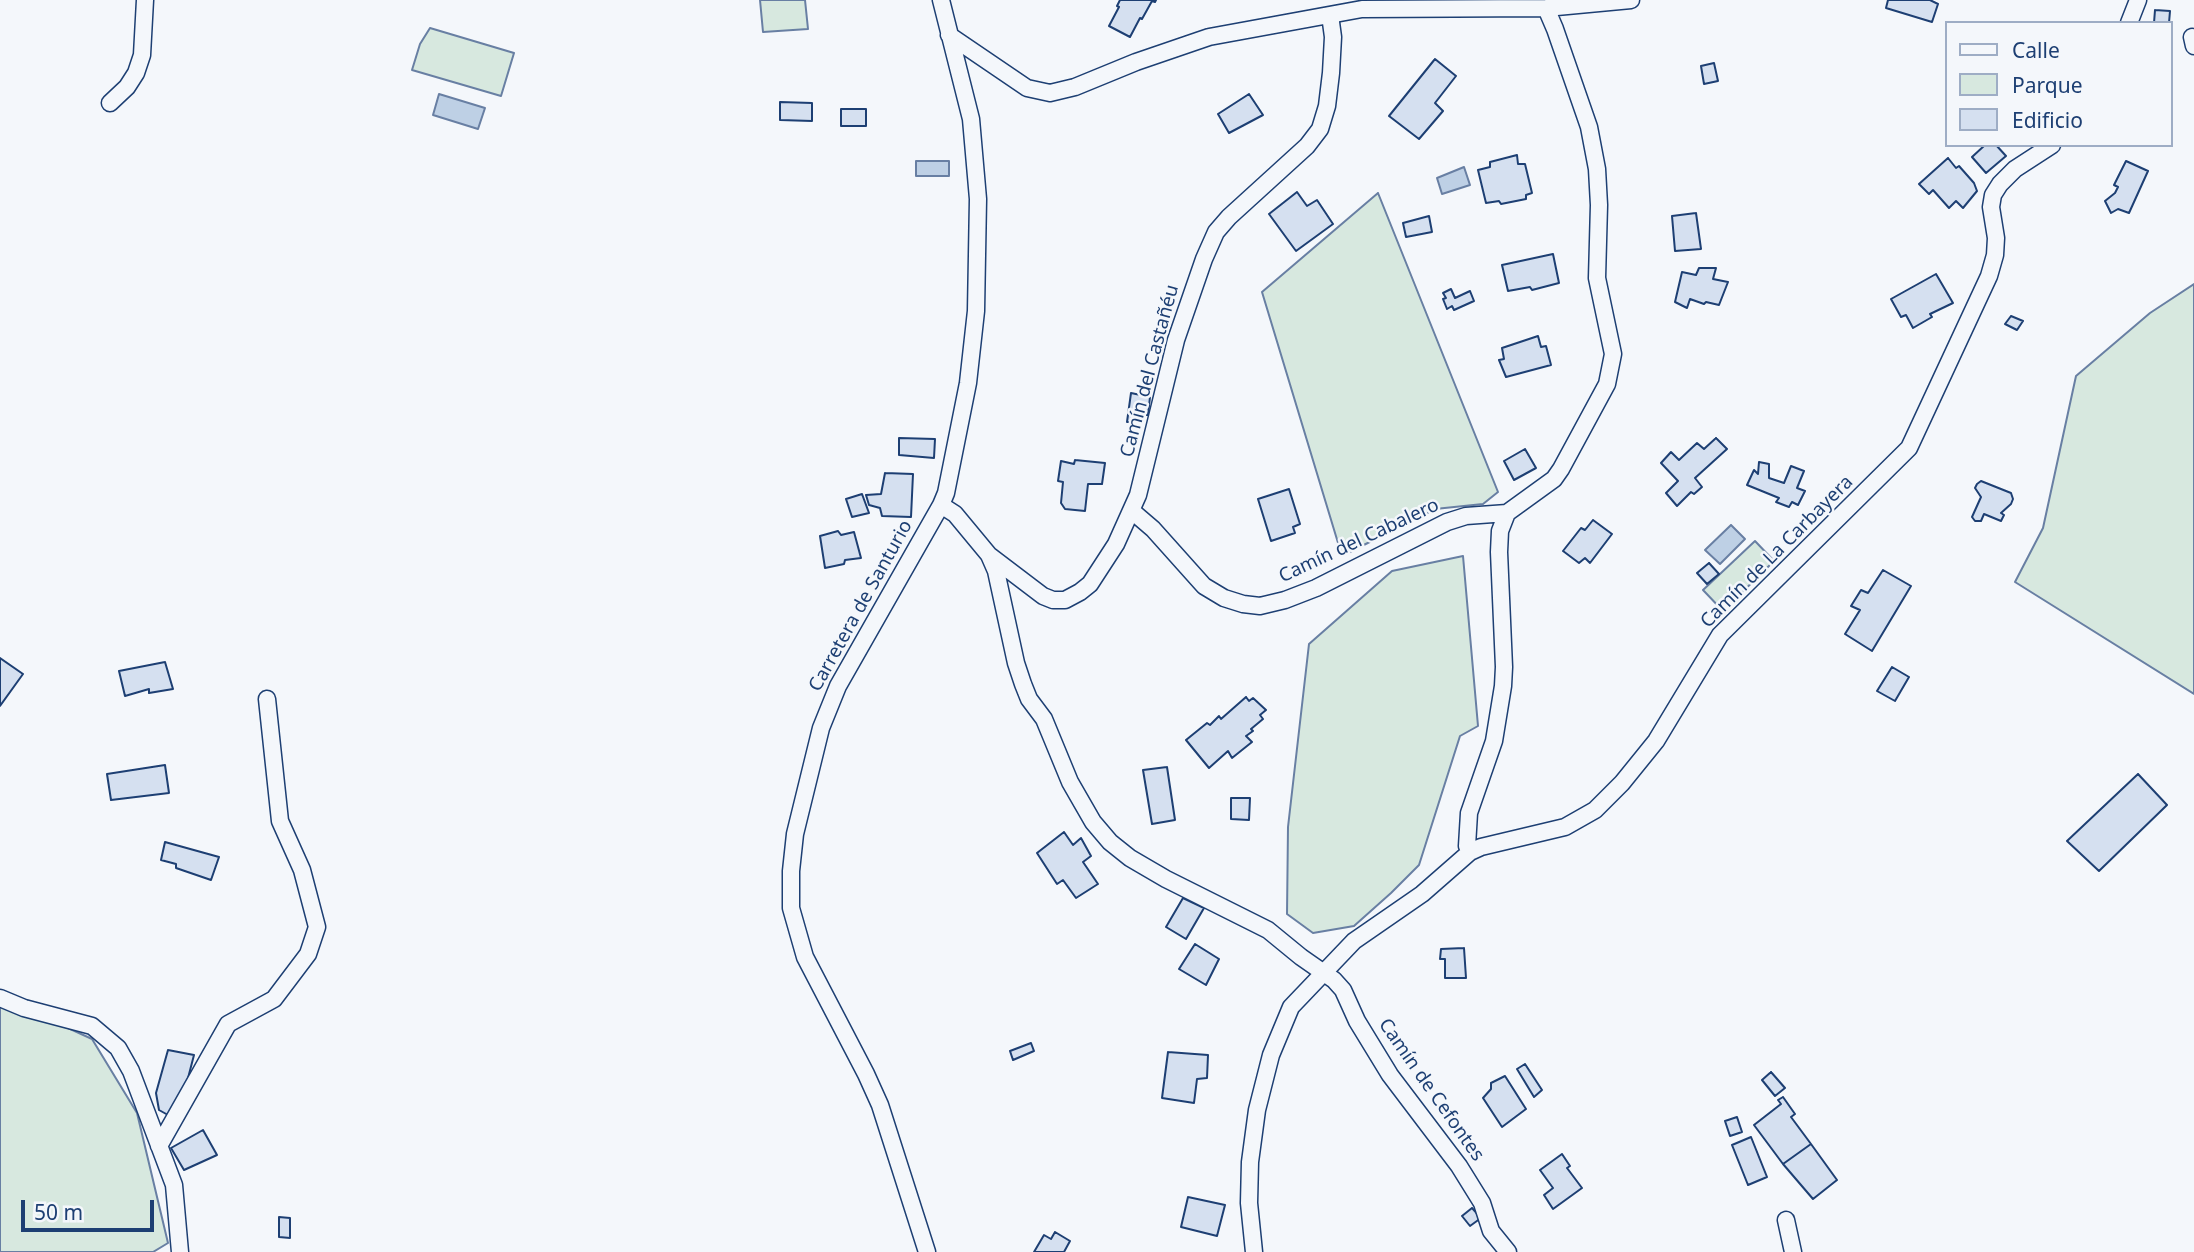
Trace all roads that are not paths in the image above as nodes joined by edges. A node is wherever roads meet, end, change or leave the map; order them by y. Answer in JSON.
{"nodes":[{"id":1,"x":145,"y":0,"type":"edge"},
{"id":2,"x":941,"y":0,"type":"edge"},
{"id":3,"x":1631,"y":0,"type":"edge"},
{"id":4,"x":2137,"y":0,"type":"edge"},
{"id":5,"x":1546,"y":8,"type":"junction"},
{"id":6,"x":1330,"y":15,"type":"junction"},
{"id":7,"x":2130,"y":21,"type":"edge"},
{"id":8,"x":949,"y":35,"type":"junction"},
{"id":9,"x":110,"y":103,"type":"dead end"},
{"id":10,"x":2049,"y":147,"type":"edge"},
{"id":11,"x":941,"y":506,"type":"junction"},
{"id":12,"x":1132,"y":511,"type":"junction"},
{"id":13,"x":1507,"y":513,"type":"junction"},
{"id":14,"x":989,"y":555,"type":"junction"},
{"id":15,"x":267,"y":699,"type":"dead end"},
{"id":16,"x":1471,"y":852,"type":"junction"},
{"id":17,"x":1324,"y":972,"type":"junction"},
{"id":18,"x":0,"y":998,"type":"edge"},
{"id":19,"x":159,"y":1146,"type":"junction"},
{"id":20,"x":1786,"y":1220,"type":"dead end"},
{"id":21,"x":180,"y":1252,"type":"edge"},
{"id":22,"x":927,"y":1252,"type":"edge"},
{"id":23,"x":1254,"y":1252,"type":"edge"},
{"id":24,"x":1508,"y":1252,"type":"edge"},
{"id":25,"x":1793,"y":1252,"type":"edge"}],
"edges":[{"from":1,"to":9,"type":"street"},
{"from":2,"to":8,"type":"street","name":"Carretera de Santurio"},
{"from":3,"to":5,"type":"street"},
{"from":4,"to":7,"type":"street"},
{"from":5,"to":6,"type":"street"},
{"from":5,"to":13,"type":"street"},
{"from":6,"to":8,"type":"street"},
{"from":6,"to":12,"type":"street","name":"Camín del Castañéu"},
{"from":8,"to":11,"type":"street","name":"Carretera de Santurio"},
{"from":10,"to":16,"type":"street","name":"Camín de La Carbayera"},
{"from":11,"to":14,"type":"street","name":"Camín del Castañéu"},
{"from":11,"to":22,"type":"street","name":"Carretera de Santurio"},
{"from":12,"to":13,"type":"street","name":"Camín del Cabalero"},
{"from":12,"to":14,"type":"street","name":"Camín del Castañéu"},
{"from":13,"to":16,"type":"street"},
{"from":14,"to":17,"type":"street","name":"Camín de Cefontes"},
{"from":15,"to":19,"type":"street"},
{"from":16,"to":17,"type":"street","name":"Camín de La Carbayera"},
{"from":17,"to":23,"type":"street","name":"Camín de La Carbayera"},
{"from":17,"to":24,"type":"street","name":"Camín de Cefontes"},
{"from":18,"to":19,"type":"street"},
{"from":19,"to":21,"type":"street"},
{"from":20,"to":25,"type":"street"}]}
